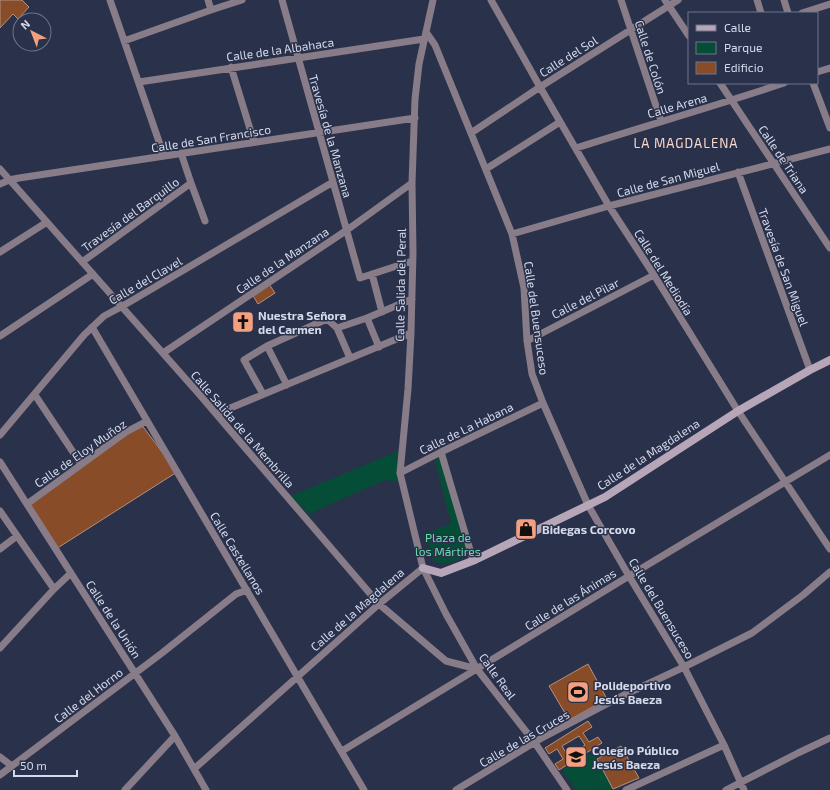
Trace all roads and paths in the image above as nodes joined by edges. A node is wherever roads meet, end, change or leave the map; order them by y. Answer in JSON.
{"nodes":[{"id":1,"x":110,"y":0,"type":"edge"},
{"id":2,"x":208,"y":0,"type":"edge"},
{"id":3,"x":242,"y":0,"type":"edge"},
{"id":4,"x":282,"y":0,"type":"edge"},
{"id":5,"x":433,"y":0,"type":"edge"},
{"id":6,"x":491,"y":0,"type":"edge"},
{"id":7,"x":621,"y":0,"type":"edge"},
{"id":8,"x":678,"y":0,"type":"edge"},
{"id":9,"x":757,"y":0,"type":"edge"},
{"id":10,"x":784,"y":0,"type":"edge"},
{"id":11,"x":667,"y":3,"type":"edge"},
{"id":12,"x":830,"y":4,"type":"edge"},
{"id":13,"x":211,"y":10,"type":"junction"},
{"id":14,"x":761,"y":12,"type":"edge"},
{"id":15,"x":788,"y":12,"type":"edge"},
{"id":16,"x":805,"y":12,"type":"edge"},
{"id":17,"x":630,"y":30,"type":"junction"},
{"id":18,"x":688,"y":34,"type":"edge"},
{"id":19,"x":425,"y":35,"type":"junction"},
{"id":20,"x":124,"y":41,"type":"junction"},
{"id":21,"x":298,"y":58,"type":"junction"},
{"id":22,"x":231,"y":67,"type":"junction"},
{"id":23,"x":830,"y":68,"type":"edge"},
{"id":24,"x":818,"y":72,"type":"edge"},
{"id":25,"x":139,"y":82,"type":"junction"},
{"id":26,"x":721,"y":84,"type":"edge"},
{"id":27,"x":781,"y":84,"type":"edge"},
{"id":28,"x":813,"y":84,"type":"edge"},
{"id":29,"x":540,"y":87,"type":"junction"},
{"id":30,"x":732,"y":101,"type":"junction"},
{"id":31,"x":415,"y":118,"type":"junction"},
{"id":32,"x":661,"y":121,"type":"junction"},
{"id":33,"x":560,"y":122,"type":"junction"},
{"id":34,"x":830,"y":128,"type":"edge"},
{"id":35,"x":471,"y":133,"type":"junction"},
{"id":36,"x":319,"y":134,"type":"junction"},
{"id":37,"x":254,"y":142,"type":"junction"},
{"id":38,"x":576,"y":148,"type":"junction"},
{"id":39,"x":830,"y":148,"type":"edge"},
{"id":40,"x":181,"y":153,"type":"junction"},
{"id":41,"x":164,"y":156,"type":"junction"},
{"id":42,"x":773,"y":162,"type":"junction"},
{"id":43,"x":0,"y":169,"type":"edge"},
{"id":44,"x":486,"y":169,"type":"junction"},
{"id":45,"x":738,"y":172,"type":"junction"},
{"id":46,"x":0,"y":176,"type":"edge"},
{"id":47,"x":9,"y":180,"type":"junction"},
{"id":48,"x":333,"y":182,"type":"junction"},
{"id":49,"x":191,"y":183,"type":"junction"},
{"id":50,"x":412,"y":183,"type":"junction"},
{"id":51,"x":0,"y":184,"type":"edge"},
{"id":52,"x":609,"y":206,"type":"junction"},
{"id":53,"x":205,"y":221,"type":"dead end"},
{"id":54,"x":47,"y":222,"type":"junction"},
{"id":55,"x":346,"y":230,"type":"junction"},
{"id":56,"x":512,"y":234,"type":"junction"},
{"id":57,"x":830,"y":248,"type":"edge"},
{"id":58,"x":0,"y":252,"type":"edge"},
{"id":59,"x":412,"y":261,"type":"junction"},
{"id":60,"x":82,"y":262,"type":"junction"},
{"id":61,"x":92,"y":274,"type":"junction"},
{"id":62,"x":372,"y":274,"type":"junction"},
{"id":63,"x":654,"y":275,"type":"junction"},
{"id":64,"x":412,"y":299,"type":"junction"},
{"id":65,"x":122,"y":307,"type":"junction"},
{"id":66,"x":382,"y":312,"type":"junction"},
{"id":67,"x":367,"y":318,"type":"junction"},
{"id":68,"x":92,"y":327,"type":"junction"},
{"id":69,"x":337,"y":328,"type":"junction"},
{"id":70,"x":411,"y":333,"type":"junction"},
{"id":71,"x":0,"y":336,"type":"edge"},
{"id":72,"x":527,"y":341,"type":"junction"},
{"id":73,"x":267,"y":346,"type":"junction"},
{"id":74,"x":379,"y":347,"type":"junction"},
{"id":75,"x":163,"y":353,"type":"junction"},
{"id":76,"x":350,"y":358,"type":"junction"},
{"id":77,"x":829,"y":362,"type":"edge"},
{"id":78,"x":810,"y":370,"type":"junction"},
{"id":79,"x":287,"y":385,"type":"junction"},
{"id":80,"x":263,"y":394,"type":"junction"},
{"id":81,"x":34,"y":395,"type":"junction"},
{"id":82,"x":543,"y":404,"type":"junction"},
{"id":83,"x":738,"y":411,"type":"junction"},
{"id":84,"x":216,"y":414,"type":"junction"},
{"id":85,"x":147,"y":421,"type":"junction"},
{"id":86,"x":0,"y":435,"type":"edge"},
{"id":87,"x":441,"y":452,"type":"junction"},
{"id":88,"x":830,"y":455,"type":"edge"},
{"id":89,"x":0,"y":462,"type":"edge"},
{"id":90,"x":81,"y":464,"type":"junction"},
{"id":91,"x":400,"y":473,"type":"junction"},
{"id":92,"x":785,"y":482,"type":"junction"},
{"id":93,"x":27,"y":504,"type":"junction"},
{"id":94,"x":588,"y":505,"type":"junction"},
{"id":95,"x":0,"y":511,"type":"edge"},
{"id":96,"x":17,"y":536,"type":"junction"},
{"id":97,"x":0,"y":549,"type":"edge"},
{"id":98,"x":830,"y":549,"type":"edge"},
{"id":99,"x":473,"y":560,"type":"junction"},
{"id":100,"x":423,"y":568,"type":"junction"},
{"id":101,"x":830,"y":572,"type":"edge"},
{"id":102,"x":71,"y":573,"type":"junction"},
{"id":103,"x":629,"y":576,"type":"junction"},
{"id":104,"x":54,"y":588,"type":"junction"},
{"id":105,"x":247,"y":590,"type":"junction"},
{"id":106,"x":379,"y":604,"type":"junction"},
{"id":107,"x":0,"y":648,"type":"edge"},
{"id":108,"x":684,"y":667,"type":"junction"},
{"id":109,"x":477,"y":669,"type":"junction"},
{"id":110,"x":135,"y":673,"type":"junction"},
{"id":111,"x":298,"y":677,"type":"junction"},
{"id":112,"x":176,"y":736,"type":"junction"},
{"id":113,"x":830,"y":738,"type":"edge"},
{"id":114,"x":535,"y":743,"type":"junction"},
{"id":115,"x":724,"y":746,"type":"junction"},
{"id":116,"x":342,"y":751,"type":"junction"},
{"id":117,"x":0,"y":757,"type":"edge"},
{"id":118,"x":12,"y":766,"type":"junction"},
{"id":119,"x":194,"y":769,"type":"junction"},
{"id":120,"x":0,"y":775,"type":"edge"},
{"id":121,"x":740,"y":782,"type":"junction"},
{"id":122,"x":125,"y":790,"type":"edge"},
{"id":123,"x":206,"y":790,"type":"edge"},
{"id":124,"x":364,"y":790,"type":"edge"},
{"id":125,"x":456,"y":790,"type":"edge"},
{"id":126,"x":566,"y":790,"type":"edge"},
{"id":127,"x":626,"y":790,"type":"edge"},
{"id":128,"x":726,"y":790,"type":"edge"},
{"id":129,"x":744,"y":790,"type":"edge"}],
"edges":[{"from":1,"to":20,"type":"street"},
{"from":2,"to":13,"type":"street"},
{"from":3,"to":13,"type":"street"},
{"from":4,"to":21,"type":"street","name":"Travesía de la Manzana"},
{"from":5,"to":19,"type":"street","name":"Calle Salida del Peral"},
{"from":6,"to":29,"type":"street","name":"Calle del Mediodía"},
{"from":7,"to":17,"type":"street","name":"Calle de Colón"},
{"from":8,"to":11,"type":"street","name":"Calle del Sol"},
{"from":9,"to":14,"type":"street"},
{"from":10,"to":15,"type":"street"},
{"from":11,"to":17,"type":"street","name":"Calle del Sol"},
{"from":11,"to":18,"type":"street"},
{"from":12,"to":16,"type":"street"},
{"from":13,"to":20,"type":"street"},
{"from":17,"to":29,"type":"street","name":"Calle del Sol"},
{"from":17,"to":32,"type":"street","name":"Calle de Colón"},
{"from":19,"to":21,"type":"street","name":"Calle de la Albahaca"},
{"from":19,"to":31,"type":"street","name":"Calle Salida del Peral"},
{"from":19,"to":35,"type":"street","name":"Calle del Buensuceso"},
{"from":20,"to":25,"type":"street"},
{"from":21,"to":22,"type":"street","name":"Calle de la Albahaca"},
{"from":21,"to":36,"type":"street","name":"Travesía de la Manzana"},
{"from":22,"to":25,"type":"street","name":"Calle de la Albahaca"},
{"from":22,"to":37,"type":"street"},
{"from":23,"to":24,"type":"street"},
{"from":25,"to":41,"type":"street"},
{"from":26,"to":30,"type":"street","name":"Calle de Triana"},
{"from":27,"to":30,"type":"street","name":"Calle Arena"},
{"from":28,"to":34,"type":"street"},
{"from":29,"to":33,"type":"street","name":"Calle del Mediodía"},
{"from":29,"to":35,"type":"street","name":"Calle del Sol"},
{"from":30,"to":32,"type":"street","name":"Calle Arena"},
{"from":30,"to":42,"type":"street","name":"Calle de Triana"},
{"from":31,"to":36,"type":"street","name":"Calle de San Francisco"},
{"from":31,"to":50,"type":"street","name":"Calle Salida del Peral"},
{"from":32,"to":38,"type":"street","name":"Calle Arena"},
{"from":33,"to":38,"type":"street","name":"Calle del Mediodía"},
{"from":33,"to":44,"type":"street"},
{"from":35,"to":44,"type":"street","name":"Calle del Buensuceso"},
{"from":36,"to":37,"type":"street","name":"Calle de San Francisco"},
{"from":36,"to":48,"type":"street","name":"Travesía de la Manzana"},
{"from":37,"to":40,"type":"street","name":"Calle de San Francisco"},
{"from":38,"to":52,"type":"street","name":"Calle del Mediodía"},
{"from":39,"to":42,"type":"street","name":"Calle de San Miguel"},
{"from":40,"to":41,"type":"street","name":"Calle de San Francisco"},
{"from":40,"to":49,"type":"street"},
{"from":41,"to":47,"type":"street","name":"Calle de San Francisco"},
{"from":42,"to":45,"type":"street","name":"Calle de San Miguel"},
{"from":42,"to":57,"type":"street","name":"Calle de Triana"},
{"from":43,"to":47,"type":"street","name":"Calle Salida de la Membrilla"},
{"from":44,"to":56,"type":"street","name":"Calle del Buensuceso"},
{"from":45,"to":52,"type":"street","name":"Calle de San Miguel"},
{"from":45,"to":78,"type":"street","name":"Travesía de San Miguel"},
{"from":46,"to":47,"type":"street","name":"Calle Salida de la Membrilla"},
{"from":47,"to":51,"type":"street","name":"Calle de San Francisco"},
{"from":47,"to":54,"type":"street","name":"Calle Salida de la Membrilla"},
{"from":48,"to":55,"type":"street","name":"Travesía de la Manzana"},
{"from":48,"to":65,"type":"street","name":"Calle del Clavel"},
{"from":49,"to":53,"type":"street"},
{"from":49,"to":60,"type":"street","name":"Travesía del Barquillo"},
{"from":50,"to":55,"type":"street","name":"Calle de la Manzana"},
{"from":50,"to":59,"type":"street","name":"Calle Salida del Peral"},
{"from":52,"to":56,"type":"street","name":"Calle de San Miguel"},
{"from":52,"to":63,"type":"street","name":"Calle del Mediodía"},
{"from":54,"to":58,"type":"street"},
{"from":54,"to":60,"type":"street","name":"Calle Salida de la Membrilla"},
{"from":55,"to":62,"type":"street","name":"Travesía de la Manzana"},
{"from":55,"to":75,"type":"street","name":"Calle de la Manzana"},
{"from":56,"to":72,"type":"street","name":"Calle del Buensuceso"},
{"from":59,"to":62,"type":"street"},
{"from":59,"to":64,"type":"street","name":"Calle Salida del Peral"},
{"from":60,"to":61,"type":"street","name":"Calle Salida de la Membrilla"},
{"from":61,"to":65,"type":"street","name":"Calle Salida de la Membrilla"},
{"from":61,"to":71,"type":"street"},
{"from":62,"to":66,"type":"street"},
{"from":63,"to":72,"type":"street","name":"Calle del Pilar"},
{"from":63,"to":83,"type":"street","name":"Calle del Mediodía"},
{"from":64,"to":66,"type":"street"},
{"from":64,"to":70,"type":"street","name":"Calle Salida del Peral"},
{"from":65,"to":68,"type":"street","name":"Calle del Clavel"},
{"from":65,"to":75,"type":"street","name":"Calle Salida de la Membrilla"},
{"from":66,"to":67,"type":"street"},
{"from":67,"to":69,"type":"street"},
{"from":67,"to":74,"type":"street"},
{"from":68,"to":81,"type":"street","name":"Calle del Clavel"},
{"from":68,"to":85,"type":"street","name":"Calle Castellanos"},
{"from":69,"to":73,"type":"street"},
{"from":69,"to":76,"type":"street"},
{"from":70,"to":74,"type":"street"},
{"from":70,"to":91,"type":"street","name":"Calle Salida del Peral"},
{"from":72,"to":82,"type":"street","name":"Calle del Buensuceso"},
{"from":73,"to":79,"type":"street"},
{"from":73,"to":80,"type":"street"},
{"from":74,"to":76,"type":"street"},
{"from":75,"to":84,"type":"street","name":"Calle Salida de la Membrilla"},
{"from":76,"to":79,"type":"street"},
{"from":77,"to":78,"type":"street","name":"Calle de la Magdalena"},
{"from":78,"to":83,"type":"street","name":"Calle de la Magdalena"},
{"from":79,"to":80,"type":"street"},
{"from":80,"to":84,"type":"street"},
{"from":81,"to":86,"type":"street","name":"Calle del Clavel"},
{"from":81,"to":90,"type":"street"},
{"from":82,"to":87,"type":"street","name":"Calle de La Habana"},
{"from":82,"to":94,"type":"street","name":"Calle del Buensuceso"},
{"from":83,"to":92,"type":"street","name":"Calle del Mediodía"},
{"from":83,"to":94,"type":"street","name":"Calle de la Magdalena"},
{"from":84,"to":106,"type":"street","name":"Calle Salida de la Membrilla"},
{"from":85,"to":90,"type":"street","name":"Calle de Eloy Muñoz"},
{"from":85,"to":105,"type":"street","name":"Calle Castellanos"},
{"from":87,"to":91,"type":"street","name":"Calle de La Habana"},
{"from":87,"to":99,"type":"street"},
{"from":88,"to":92,"type":"street","name":"Calle de las Ánimas"},
{"from":89,"to":93,"type":"street","name":"Calle de la Unión"},
{"from":90,"to":93,"type":"street","name":"Calle de Eloy Muñoz"},
{"from":91,"to":100,"type":"street","name":"Calle Salida del Peral"},
{"from":92,"to":98,"type":"street","name":"Calle del Mediodía"},
{"from":92,"to":103,"type":"street","name":"Calle de las Ánimas"},
{"from":93,"to":102,"type":"street","name":"Calle de la Unión"},
{"from":94,"to":99,"type":"street","name":"Calle de la Magdalena"},
{"from":94,"to":103,"type":"street","name":"Calle del Buensuceso"},
{"from":95,"to":96,"type":"street"},
{"from":96,"to":97,"type":"street"},
{"from":96,"to":104,"type":"street"},
{"from":99,"to":100,"type":"street","name":"Calle de la Magdalena"},
{"from":100,"to":106,"type":"street","name":"Calle de la Magdalena"},
{"from":100,"to":109,"type":"street","name":"Calle Real"},
{"from":101,"to":108,"type":"street","name":"Calle de las Cruces"},
{"from":102,"to":104,"type":"street"},
{"from":102,"to":110,"type":"street","name":"Calle de la Unión"},
{"from":103,"to":108,"type":"street","name":"Calle del Buensuceso"},
{"from":103,"to":109,"type":"street","name":"Calle de las Ánimas"},
{"from":104,"to":107,"type":"street"},
{"from":105,"to":110,"type":"street","name":"Calle del Horno"},
{"from":105,"to":111,"type":"street","name":"Calle Castellanos"},
{"from":106,"to":109,"type":"street","name":"Calle Salida de la Membrilla"},
{"from":106,"to":111,"type":"street","name":"Calle de la Magdalena"},
{"from":108,"to":114,"type":"street","name":"Calle de las Cruces"},
{"from":108,"to":115,"type":"street","name":"Calle del Buensuceso"},
{"from":109,"to":114,"type":"street","name":"Calle Real"},
{"from":109,"to":116,"type":"street","name":"Calle de las Ánimas"},
{"from":110,"to":112,"type":"street","name":"Calle de la Unión"},
{"from":110,"to":118,"type":"street","name":"Calle del Horno"},
{"from":111,"to":116,"type":"street","name":"Calle Castellanos"},
{"from":111,"to":119,"type":"street","name":"Calle de la Magdalena"},
{"from":112,"to":119,"type":"street","name":"Calle de la Unión"},
{"from":112,"to":122,"type":"street"},
{"from":113,"to":121,"type":"street"},
{"from":114,"to":125,"type":"street","name":"Calle de las Cruces"},
{"from":114,"to":126,"type":"street","name":"Calle Real"},
{"from":115,"to":121,"type":"street","name":"Calle del Buensuceso"},
{"from":115,"to":127,"type":"street"},
{"from":116,"to":124,"type":"street","name":"Calle Castellanos"},
{"from":117,"to":118,"type":"street"},
{"from":118,"to":120,"type":"street","name":"Calle del Horno"},
{"from":119,"to":123,"type":"street","name":"Calle de la Unión"},
{"from":121,"to":128,"type":"street"},
{"from":121,"to":129,"type":"street","name":"Calle del Buensuceso"}]}
